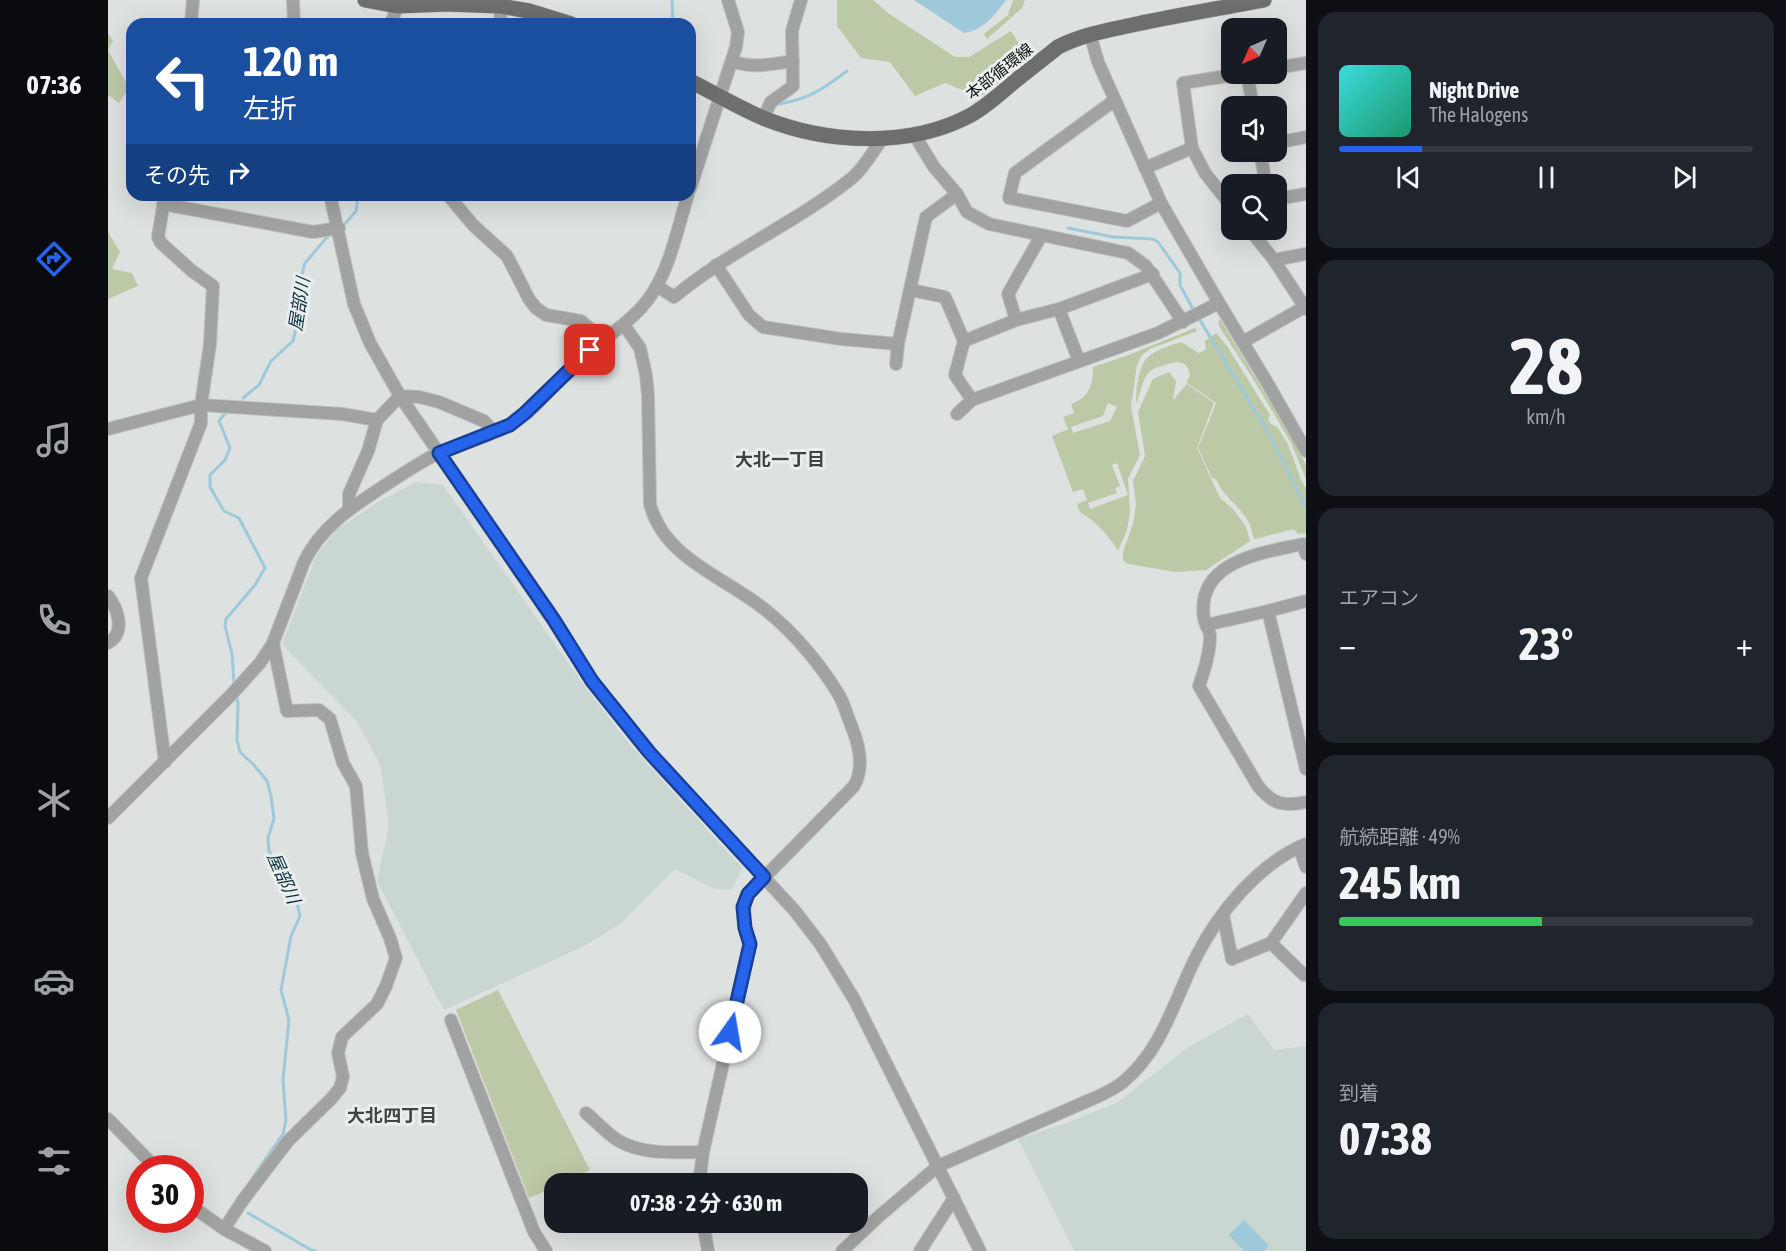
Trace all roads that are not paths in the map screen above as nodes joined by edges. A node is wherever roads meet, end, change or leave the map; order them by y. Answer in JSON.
{"nodes":[{"id":1,"x":193,"y":0,"type":"edge"},
{"id":2,"x":293,"y":0,"type":"edge"},
{"id":3,"x":365,"y":0,"type":"edge"},
{"id":4,"x":728,"y":0,"type":"edge"},
{"id":5,"x":801,"y":0,"type":"edge"},
{"id":6,"x":1264,"y":0,"type":"edge"},
{"id":7,"x":458,"y":2,"type":"edge"},
{"id":8,"x":397,"y":6,"type":"junction"},
{"id":9,"x":500,"y":6,"type":"junction"},
{"id":10,"x":531,"y":6,"type":"edge"},
{"id":11,"x":192,"y":18,"type":"edge"},
{"id":12,"x":294,"y":18,"type":"edge"},
{"id":13,"x":393,"y":18,"type":"edge"},
{"id":14,"x":501,"y":18,"type":"edge"},
{"id":15,"x":558,"y":18,"type":"edge"},
{"id":16,"x":1090,"y":34,"type":"junction"},
{"id":17,"x":732,"y":61,"type":"junction"},
{"id":18,"x":793,"y":61,"type":"junction"},
{"id":19,"x":1306,"y":63,"type":"edge"},
{"id":20,"x":1287,"y":66,"type":"edge"},
{"id":21,"x":1221,"y":77,"type":"edge"},
{"id":22,"x":696,"y":84,"type":"edge"},
{"id":23,"x":719,"y":96,"type":"junction"},
{"id":24,"x":1114,"y":100,"type":"junction"},
{"id":25,"x":763,"y":118,"type":"junction"},
{"id":26,"x":915,"y":136,"type":"junction"},
{"id":27,"x":1306,"y":137,"type":"edge"},
{"id":28,"x":883,"y":138,"type":"junction"},
{"id":29,"x":1287,"y":141,"type":"edge"},
{"id":30,"x":1192,"y":148,"type":"junction"},
{"id":31,"x":1145,"y":168,"type":"junction"},
{"id":32,"x":696,"y":170,"type":"edge"},
{"id":33,"x":1221,"y":193,"type":"edge"},
{"id":34,"x":957,"y":194,"type":"junction"},
{"id":35,"x":1306,"y":194,"type":"edge"},
{"id":36,"x":1287,"y":197,"type":"edge"},
{"id":37,"x":164,"y":201,"type":"edge"},
{"id":38,"x":173,"y":201,"type":"edge"},
{"id":39,"x":332,"y":201,"type":"edge"},
{"id":40,"x":453,"y":201,"type":"edge"},
{"id":41,"x":686,"y":201,"type":"edge"},
{"id":42,"x":1161,"y":203,"type":"junction"},
{"id":43,"x":339,"y":228,"type":"junction"},
{"id":44,"x":1041,"y":236,"type":"junction"},
{"id":45,"x":1258,"y":240,"type":"edge"},
{"id":46,"x":1306,"y":255,"type":"edge"},
{"id":47,"x":1274,"y":260,"type":"junction"},
{"id":48,"x":716,"y":265,"type":"junction"},
{"id":49,"x":1153,"y":274,"type":"junction"},
{"id":50,"x":657,"y":286,"type":"junction"},
{"id":51,"x":911,"y":290,"type":"junction"},
{"id":52,"x":1214,"y":306,"type":"junction"},
{"id":53,"x":1306,"y":307,"type":"edge"},
{"id":54,"x":1059,"y":309,"type":"junction"},
{"id":55,"x":1016,"y":320,"type":"junction"},
{"id":56,"x":1187,"y":320,"type":"junction"},
{"id":57,"x":624,"y":325,"type":"junction"},
{"id":58,"x":602,"y":339,"type":"junction"},
{"id":59,"x":964,"y":340,"type":"junction"},
{"id":60,"x":1243,"y":342,"type":"junction"},
{"id":61,"x":898,"y":344,"type":"junction"},
{"id":62,"x":1079,"y":361,"type":"junction"},
{"id":63,"x":896,"y":364,"type":"dead end"},
{"id":64,"x":400,"y":396,"type":"junction"},
{"id":65,"x":972,"y":400,"type":"junction"},
{"id":66,"x":201,"y":405,"type":"junction"},
{"id":67,"x":957,"y":414,"type":"dead end"},
{"id":68,"x":377,"y":420,"type":"junction"},
{"id":69,"x":108,"y":429,"type":"edge"},
{"id":70,"x":494,"y":432,"type":"junction"},
{"id":71,"x":1305,"y":446,"type":"edge"},
{"id":72,"x":439,"y":453,"type":"junction"},
{"id":73,"x":349,"y":509,"type":"junction"},
{"id":74,"x":1306,"y":554,"type":"edge"},
{"id":75,"x":108,"y":596,"type":"edge"},
{"id":76,"x":1306,"y":601,"type":"edge"},
{"id":77,"x":1268,"y":611,"type":"junction"},
{"id":78,"x":1206,"y":625,"type":"junction"},
{"id":79,"x":108,"y":642,"type":"edge"},
{"id":80,"x":273,"y":643,"type":"junction"},
{"id":81,"x":165,"y":762,"type":"junction"},
{"id":82,"x":1306,"y":769,"type":"edge"},
{"id":83,"x":108,"y":798,"type":"edge"},
{"id":84,"x":1306,"y":802,"type":"edge"},
{"id":85,"x":120,"y":806,"type":"junction"},
{"id":86,"x":108,"y":818,"type":"edge"},
{"id":87,"x":1303,"y":846,"type":"edge"},
{"id":88,"x":1306,"y":867,"type":"edge"},
{"id":89,"x":764,"y":877,"type":"junction"},
{"id":90,"x":1306,"y":893,"type":"edge"},
{"id":91,"x":1223,"y":915,"type":"junction"},
{"id":92,"x":1271,"y":943,"type":"junction"},
{"id":93,"x":1306,"y":974,"type":"edge"},
{"id":94,"x":451,"y":1020,"type":"dead end"},
{"id":95,"x":586,"y":1113,"type":"dead end"},
{"id":96,"x":108,"y":1119,"type":"edge"},
{"id":97,"x":703,"y":1152,"type":"junction"},
{"id":98,"x":143,"y":1155,"type":"edge"},
{"id":99,"x":938,"y":1166,"type":"junction"},
{"id":100,"x":700,"y":1173,"type":"edge"},
{"id":101,"x":954,"y":1198,"type":"junction"},
{"id":102,"x":204,"y":1214,"type":"edge"},
{"id":103,"x":224,"y":1229,"type":"junction"},
{"id":104,"x":705,"y":1233,"type":"edge"},
{"id":105,"x":265,"y":1251,"type":"edge"},
{"id":106,"x":546,"y":1251,"type":"edge"},
{"id":107,"x":708,"y":1251,"type":"edge"},
{"id":108,"x":842,"y":1251,"type":"edge"},
{"id":109,"x":920,"y":1251,"type":"edge"},
{"id":110,"x":980,"y":1251,"type":"edge"}],
"edges":[{"from":1,"to":11,"type":"street"},
{"from":2,"to":12,"type":"street"},
{"from":3,"to":8,"type":"main road"},
{"from":4,"to":17,"type":"street"},
{"from":5,"to":18,"type":"street"},
{"from":6,"to":16,"type":"main road","name":"本部循環線"},
{"from":7,"to":8,"type":"main road"},
{"from":7,"to":9,"type":"main road"},
{"from":8,"to":13,"type":"street"},
{"from":9,"to":10,"type":"main road"},
{"from":9,"to":14,"type":"street"},
{"from":10,"to":15,"type":"main road"},
{"from":16,"to":24,"type":"street"},
{"from":16,"to":26,"type":"main road","name":"本部循環線"},
{"from":17,"to":18,"type":"street"},
{"from":17,"to":23,"type":"street"},
{"from":18,"to":25,"type":"street"},
{"from":19,"to":20,"type":"street"},
{"from":21,"to":30,"type":"street"},
{"from":22,"to":23,"type":"main road","name":"本部循環線"},
{"from":23,"to":25,"type":"main road","name":"本部循環線"},
{"from":23,"to":32,"type":"street"},
{"from":24,"to":31,"type":"street"},
{"from":24,"to":42,"type":"street"},
{"from":25,"to":28,"type":"main road","name":"本部循環線"},
{"from":26,"to":28,"type":"main road","name":"本部循環線"},
{"from":26,"to":34,"type":"street"},
{"from":27,"to":29,"type":"street"},
{"from":28,"to":48,"type":"street"},
{"from":30,"to":31,"type":"street"},
{"from":30,"to":33,"type":"street"},
{"from":31,"to":42,"type":"street"},
{"from":34,"to":44,"type":"street"},
{"from":34,"to":51,"type":"street"},
{"from":35,"to":36,"type":"street"},
{"from":37,"to":66,"type":"street"},
{"from":38,"to":43,"type":"street"},
{"from":39,"to":43,"type":"street"},
{"from":40,"to":58,"type":"street"},
{"from":41,"to":50,"type":"street"},
{"from":42,"to":52,"type":"street"},
{"from":43,"to":64,"type":"street"},
{"from":44,"to":49,"type":"street"},
{"from":44,"to":55,"type":"street"},
{"from":45,"to":47,"type":"street"},
{"from":46,"to":47,"type":"street"},
{"from":47,"to":53,"type":"street"},
{"from":48,"to":50,"type":"street"},
{"from":48,"to":61,"type":"street"},
{"from":49,"to":54,"type":"street"},
{"from":49,"to":56,"type":"street"},
{"from":50,"to":57,"type":"street"},
{"from":51,"to":59,"type":"street"},
{"from":51,"to":61,"type":"street"},
{"from":52,"to":56,"type":"street"},
{"from":52,"to":60,"type":"street"},
{"from":53,"to":60,"type":"street"},
{"from":54,"to":55,"type":"street"},
{"from":54,"to":62,"type":"street"},
{"from":55,"to":59,"type":"street"},
{"from":56,"to":62,"type":"street"},
{"from":57,"to":58,"type":"street"},
{"from":57,"to":89,"type":"street"},
{"from":58,"to":70,"type":"street"},
{"from":59,"to":65,"type":"street"},
{"from":60,"to":71,"type":"street"},
{"from":61,"to":63,"type":"street"},
{"from":62,"to":65,"type":"street"},
{"from":64,"to":68,"type":"street"},
{"from":64,"to":70,"type":"street"},
{"from":64,"to":72,"type":"street"},
{"from":65,"to":67,"type":"street"},
{"from":66,"to":68,"type":"street"},
{"from":66,"to":69,"type":"street"},
{"from":66,"to":81,"type":"street"},
{"from":68,"to":73,"type":"street"},
{"from":70,"to":72,"type":"street"},
{"from":72,"to":73,"type":"street"},
{"from":72,"to":89,"type":"street"},
{"from":73,"to":80,"type":"street"},
{"from":74,"to":78,"type":"street"},
{"from":75,"to":79,"type":"street"},
{"from":76,"to":77,"type":"street"},
{"from":77,"to":78,"type":"street"},
{"from":77,"to":82,"type":"street"},
{"from":78,"to":84,"type":"street"},
{"from":80,"to":81,"type":"street"},
{"from":80,"to":103,"type":"street"},
{"from":81,"to":85,"type":"street"},
{"from":83,"to":85,"type":"street"},
{"from":85,"to":86,"type":"street"},
{"from":87,"to":88,"type":"street"},
{"from":87,"to":91,"type":"street"},
{"from":89,"to":97,"type":"street"},
{"from":89,"to":99,"type":"street"},
{"from":90,"to":92,"type":"street"},
{"from":91,"to":92,"type":"street"},
{"from":91,"to":99,"type":"street"},
{"from":92,"to":93,"type":"street"},
{"from":94,"to":106,"type":"street"},
{"from":95,"to":97,"type":"street"},
{"from":96,"to":98,"type":"street"},
{"from":97,"to":100,"type":"street"},
{"from":99,"to":101,"type":"street"},
{"from":99,"to":108,"type":"street"},
{"from":101,"to":109,"type":"street"},
{"from":101,"to":110,"type":"street"},
{"from":102,"to":103,"type":"street"},
{"from":103,"to":105,"type":"street"},
{"from":104,"to":107,"type":"street"}]}
